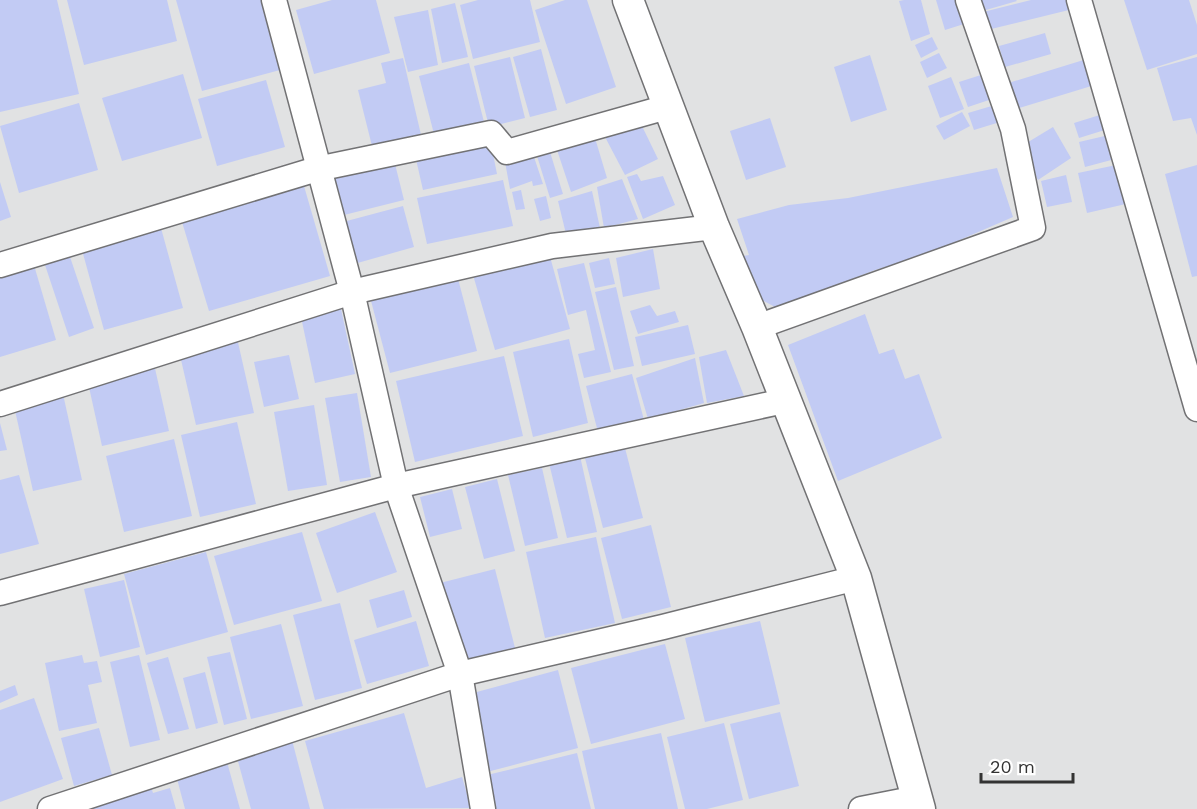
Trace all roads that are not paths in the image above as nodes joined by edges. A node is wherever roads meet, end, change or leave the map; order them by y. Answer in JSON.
{"nodes":[{"id":1,"x":274,"y":0,"type":"edge"},
{"id":2,"x":628,"y":0,"type":"edge"},
{"id":3,"x":968,"y":0,"type":"edge"},
{"id":4,"x":1079,"y":0,"type":"edge"},
{"id":5,"x":667,"y":107,"type":"junction"},
{"id":6,"x":317,"y":168,"type":"junction"},
{"id":7,"x":714,"y":227,"type":"junction"},
{"id":8,"x":0,"y":265,"type":"edge"},
{"id":9,"x":352,"y":292,"type":"junction"},
{"id":10,"x":756,"y":327,"type":"junction"},
{"id":11,"x":784,"y":401,"type":"junction"},
{"id":12,"x":0,"y":405,"type":"edge"},
{"id":13,"x":1197,"y":409,"type":"edge"},
{"id":14,"x":396,"y":486,"type":"junction"},
{"id":15,"x":855,"y":578,"type":"junction"},
{"id":16,"x":0,"y":593,"type":"edge"},
{"id":17,"x":460,"y":674,"type":"junction"},
{"id":18,"x":918,"y":803,"type":"edge"},
{"id":19,"x":50,"y":809,"type":"edge"},
{"id":20,"x":483,"y":809,"type":"edge"},
{"id":21,"x":861,"y":809,"type":"edge"}],
"edges":[{"from":1,"to":6,"type":"street"},
{"from":2,"to":5,"type":"street"},
{"from":3,"to":10,"type":"street"},
{"from":4,"to":13,"type":"street"},
{"from":5,"to":6,"type":"street"},
{"from":5,"to":7,"type":"street"},
{"from":6,"to":8,"type":"street"},
{"from":6,"to":9,"type":"street"},
{"from":7,"to":9,"type":"street"},
{"from":7,"to":10,"type":"street"},
{"from":9,"to":12,"type":"street"},
{"from":9,"to":14,"type":"street"},
{"from":10,"to":11,"type":"street"},
{"from":11,"to":14,"type":"street"},
{"from":11,"to":15,"type":"street"},
{"from":14,"to":16,"type":"street"},
{"from":14,"to":17,"type":"street"},
{"from":15,"to":17,"type":"street"},
{"from":15,"to":18,"type":"street"},
{"from":17,"to":19,"type":"street"},
{"from":17,"to":20,"type":"street"},
{"from":18,"to":21,"type":"street"}]}
